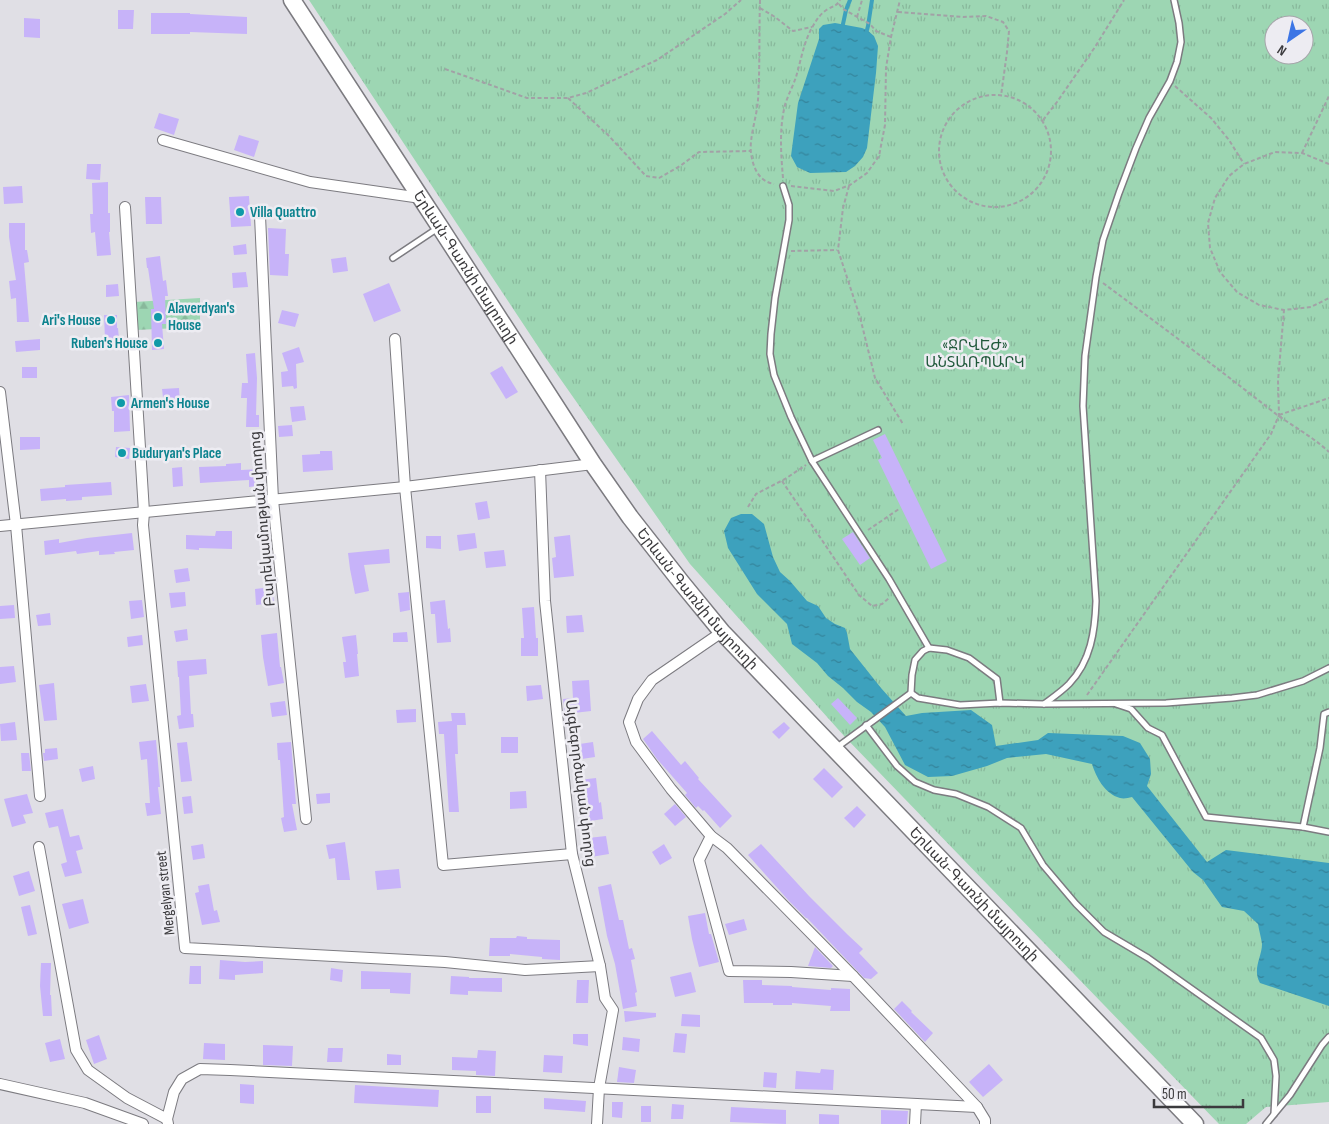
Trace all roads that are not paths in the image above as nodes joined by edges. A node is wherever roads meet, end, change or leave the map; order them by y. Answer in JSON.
{"nodes":[{"id":1,"x":292,"y":0,"type":"edge"},
{"id":2,"x":1174,"y":0,"type":"edge"},
{"id":3,"x":163,"y":140,"type":"dead end"},
{"id":4,"x":783,"y":186,"type":"road end"},
{"id":5,"x":421,"y":198,"type":"junction"},
{"id":6,"x":125,"y":207,"type":"dead end"},
{"id":7,"x":260,"y":216,"type":"dead end"},
{"id":8,"x":440,"y":227,"type":"junction"},
{"id":9,"x":394,"y":258,"type":"dead end"},
{"id":10,"x":396,"y":339,"type":"dead end"},
{"id":11,"x":0,"y":392,"type":"edge"},
{"id":12,"x":878,"y":430,"type":"dead end"},
{"id":13,"x":812,"y":461,"type":"junction"},
{"id":14,"x":593,"y":464,"type":"junction"},
{"id":15,"x":540,"y":470,"type":"junction"},
{"id":16,"x":405,"y":487,"type":"junction"},
{"id":17,"x":273,"y":500,"type":"junction"},
{"id":18,"x":144,"y":512,"type":"junction"},
{"id":19,"x":16,"y":525,"type":"junction"},
{"id":20,"x":0,"y":526,"type":"edge"},
{"id":21,"x":722,"y":632,"type":"junction"},
{"id":22,"x":929,"y":648,"type":"junction"},
{"id":23,"x":1329,"y":668,"type":"edge"},
{"id":24,"x":911,"y":693,"type":"junction"},
{"id":25,"x":1111,"y":702,"type":"junction"},
{"id":26,"x":1000,"y":703,"type":"junction"},
{"id":27,"x":1044,"y":704,"type":"junction"},
{"id":28,"x":1329,"y":712,"type":"edge"},
{"id":29,"x":866,"y":725,"type":"junction"},
{"id":30,"x":834,"y":750,"type":"junction"},
{"id":31,"x":40,"y":796,"type":"dead end"},
{"id":32,"x":306,"y":819,"type":"dead end"},
{"id":33,"x":1303,"y":827,"type":"junction"},
{"id":34,"x":1329,"y":832,"type":"edge"},
{"id":35,"x":711,"y":836,"type":"junction"},
{"id":36,"x":38,"y":847,"type":"dead end"},
{"id":37,"x":572,"y":854,"type":"junction"},
{"id":38,"x":600,"y":966,"type":"junction"},
{"id":39,"x":853,"y":976,"type":"junction"},
{"id":40,"x":1329,"y":1037,"type":"edge"},
{"id":41,"x":0,"y":1084,"type":"edge"},
{"id":42,"x":599,"y":1088,"type":"junction"},
{"id":43,"x":916,"y":1104,"type":"junction"},
{"id":44,"x":977,"y":1107,"type":"junction"},
{"id":45,"x":1274,"y":1114,"type":"junction"},
{"id":46,"x":168,"y":1121,"type":"edge"},
{"id":47,"x":143,"y":1124,"type":"edge"},
{"id":48,"x":597,"y":1124,"type":"edge"},
{"id":49,"x":915,"y":1124,"type":"edge"},
{"id":50,"x":985,"y":1124,"type":"edge"},
{"id":51,"x":1195,"y":1124,"type":"edge"},
{"id":52,"x":1266,"y":1124,"type":"edge"}],
"edges":[{"from":1,"to":5,"type":"main road","name":"Երևան-Գառնի մայրուղի"},
{"from":2,"to":27,"type":"lane"},
{"from":3,"to":5,"type":"street"},
{"from":4,"to":13,"type":"lane"},
{"from":5,"to":8,"type":"main road","name":"Երևան-Գառնի մայրուղի"},
{"from":6,"to":18,"type":"street"},
{"from":7,"to":17,"type":"street","name":"Բարեկամության փողոց"},
{"from":8,"to":9,"type":"lane"},
{"from":8,"to":14,"type":"main road","name":"Երևան-Գառնի մայրուղի"},
{"from":10,"to":16,"type":"street"},
{"from":11,"to":19,"type":"street"},
{"from":12,"to":13,"type":"lane"},
{"from":13,"to":22,"type":"lane"},
{"from":14,"to":15,"type":"street"},
{"from":14,"to":21,"type":"main road","name":"Երևան-Գառնի մայրուղի"},
{"from":15,"to":16,"type":"street"},
{"from":15,"to":37,"type":"street","name":"Այգեգործական փողոց"},
{"from":16,"to":17,"type":"street"},
{"from":16,"to":37,"type":"street"},
{"from":17,"to":18,"type":"street"},
{"from":17,"to":32,"type":"street","name":"Բարեկամության փողոց"},
{"from":18,"to":19,"type":"street"},
{"from":18,"to":38,"type":"street","name":"Mergelyan street"},
{"from":19,"to":20,"type":"street"},
{"from":19,"to":31,"type":"street"},
{"from":21,"to":30,"type":"main road","name":"Երևան-Գառնի մայրուղի"},
{"from":21,"to":35,"type":"street"},
{"from":22,"to":24,"type":"lane"},
{"from":22,"to":26,"type":"lane"},
{"from":23,"to":25,"type":"lane"},
{"from":24,"to":26,"type":"lane"},
{"from":24,"to":29,"type":"lane"},
{"from":25,"to":27,"type":"lane"},
{"from":25,"to":33,"type":"lane"},
{"from":26,"to":27,"type":"lane"},
{"from":28,"to":33,"type":"lane"},
{"from":29,"to":30,"type":"lane"},
{"from":29,"to":45,"type":"lane"},
{"from":30,"to":51,"type":"main road","name":"Երևան-Գառնի մայրուղի"},
{"from":33,"to":34,"type":"lane"},
{"from":35,"to":39,"type":"street"},
{"from":35,"to":39,"type":"street"},
{"from":36,"to":46,"type":"street"},
{"from":37,"to":38,"type":"street","name":"Այգեգործական փողոց"},
{"from":38,"to":42,"type":"street","name":"Այգեգործական փողոց"},
{"from":39,"to":44,"type":"street"},
{"from":40,"to":45,"type":"lane"},
{"from":41,"to":47,"type":"street"},
{"from":42,"to":43,"type":"street"},
{"from":42,"to":46,"type":"street"},
{"from":42,"to":48,"type":"street","name":"Այգեգործական փողոց"},
{"from":43,"to":44,"type":"street"},
{"from":43,"to":49,"type":"street"},
{"from":44,"to":50,"type":"street"},
{"from":45,"to":52,"type":"lane"}]}
